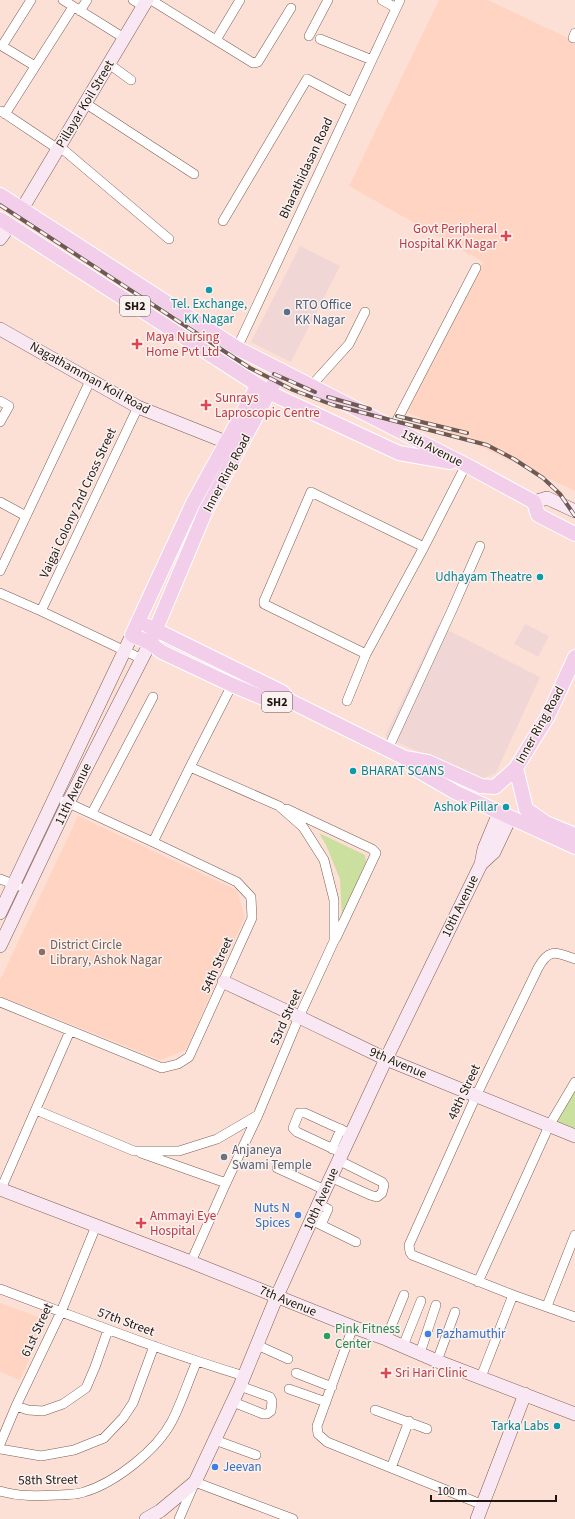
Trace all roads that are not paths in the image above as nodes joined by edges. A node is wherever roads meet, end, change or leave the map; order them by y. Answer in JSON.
{"nodes":[{"id":1,"x":31,"y":0,"type":"edge"},
{"id":2,"x":63,"y":0,"type":"edge"},
{"id":3,"x":87,"y":0,"type":"edge"},
{"id":4,"x":240,"y":0,"type":"edge"},
{"id":5,"x":328,"y":0,"type":"edge"},
{"id":6,"x":382,"y":0,"type":"edge"},
{"id":7,"x":143,"y":1,"type":"edge"},
{"id":8,"x":398,"y":4,"type":"edge"},
{"id":9,"x":291,"y":8,"type":"dead end"},
{"id":10,"x":76,"y":9,"type":"junction"},
{"id":11,"x":308,"y":36,"type":"dead end"},
{"id":12,"x":124,"y":38,"type":"junction"},
{"id":13,"x":320,"y":38,"type":"dead end"},
{"id":14,"x":216,"y":40,"type":"junction"},
{"id":15,"x":372,"y":60,"type":"junction"},
{"id":16,"x":109,"y":64,"type":"junction"},
{"id":17,"x":35,"y":66,"type":"junction"},
{"id":18,"x":131,"y":80,"type":"dead end"},
{"id":19,"x":351,"y":102,"type":"junction"},
{"id":20,"x":85,"y":103,"type":"junction"},
{"id":21,"x":2,"y":112,"type":"edge"},
{"id":22,"x":59,"y":148,"type":"junction"},
{"id":23,"x":194,"y":174,"type":"dead end"},
{"id":24,"x":0,"y":195,"type":"edge"},
{"id":25,"x":22,"y":209,"type":"junction"},
{"id":26,"x":223,"y":221,"type":"dead end"},
{"id":27,"x":5,"y":222,"type":"edge"},
{"id":28,"x":169,"y":239,"type":"dead end"},
{"id":29,"x":0,"y":240,"type":"edge"},
{"id":30,"x":476,"y":268,"type":"dead end"},
{"id":31,"x":365,"y":312,"type":"dead end"},
{"id":32,"x":0,"y":329,"type":"edge"},
{"id":33,"x":237,"y":348,"type":"junction"},
{"id":34,"x":281,"y":370,"type":"junction"},
{"id":35,"x":90,"y":381,"type":"junction"},
{"id":36,"x":311,"y":386,"type":"junction"},
{"id":37,"x":264,"y":389,"type":"junction"},
{"id":38,"x":0,"y":400,"type":"edge"},
{"id":39,"x":138,"y":407,"type":"junction"},
{"id":40,"x":0,"y":422,"type":"edge"},
{"id":41,"x":393,"y":428,"type":"junction"},
{"id":42,"x":226,"y":442,"type":"junction"},
{"id":43,"x":466,"y":465,"type":"junction"},
{"id":44,"x":0,"y":502,"type":"edge"},
{"id":45,"x":534,"y":502,"type":"junction"},
{"id":46,"x":193,"y":503,"type":"junction"},
{"id":47,"x":206,"y":510,"type":"junction"},
{"id":48,"x":575,"y":511,"type":"edge"},
{"id":49,"x":26,"y":516,"type":"junction"},
{"id":50,"x":575,"y":534,"type":"edge"},
{"id":51,"x":480,"y":546,"type":"dead end"},
{"id":52,"x":424,"y":547,"type":"junction"},
{"id":53,"x":0,"y":571,"type":"edge"},
{"id":54,"x":0,"y":593,"type":"edge"},
{"id":55,"x":41,"y":611,"type":"junction"},
{"id":56,"x":138,"y":621,"type":"junction"},
{"id":57,"x":156,"y":629,"type":"junction"},
{"id":58,"x":132,"y":635,"type":"junction"},
{"id":59,"x":124,"y":651,"type":"junction"},
{"id":60,"x":150,"y":652,"type":"junction"},
{"id":61,"x":366,"y":654,"type":"junction"},
{"id":62,"x":575,"y":657,"type":"edge"},
{"id":63,"x":232,"y":685,"type":"junction"},
{"id":64,"x":153,"y":697,"type":"dead end"},
{"id":65,"x":290,"y":701,"type":"junction"},
{"id":66,"x":347,"y":701,"type":"dead end"},
{"id":67,"x":387,"y":751,"type":"junction"},
{"id":68,"x":405,"y":758,"type":"junction"},
{"id":69,"x":190,"y":767,"type":"junction"},
{"id":70,"x":516,"y":768,"type":"junction"},
{"id":71,"x":55,"y":797,"type":"junction"},
{"id":72,"x":68,"y":803,"type":"junction"},
{"id":73,"x":279,"y":806,"type":"junction"},
{"id":74,"x":92,"y":814,"type":"junction"},
{"id":75,"x":504,"y":816,"type":"junction"},
{"id":76,"x":575,"y":836,"type":"edge"},
{"id":77,"x":153,"y":842,"type":"junction"},
{"id":78,"x":575,"y":847,"type":"edge"},
{"id":79,"x":0,"y":879,"type":"edge"},
{"id":80,"x":13,"y":884,"type":"junction"},
{"id":81,"x":26,"y":890,"type":"junction"},
{"id":82,"x":0,"y":912,"type":"edge"},
{"id":83,"x":334,"y":941,"type":"junction"},
{"id":84,"x":0,"y":946,"type":"edge"},
{"id":85,"x":575,"y":958,"type":"edge"},
{"id":86,"x":224,"y":982,"type":"junction"},
{"id":87,"x":0,"y":1002,"type":"edge"},
{"id":88,"x":300,"y":1017,"type":"junction"},
{"id":89,"x":70,"y":1031,"type":"junction"},
{"id":90,"x":386,"y":1059,"type":"junction"},
{"id":91,"x":575,"y":1082,"type":"edge"},
{"id":92,"x":476,"y":1096,"type":"junction"},
{"id":93,"x":36,"y":1110,"type":"junction"},
{"id":94,"x":258,"y":1115,"type":"junction"},
{"id":95,"x":549,"y":1126,"type":"junction"},
{"id":96,"x":346,"y":1131,"type":"junction"},
{"id":97,"x":575,"y":1136,"type":"edge"},
{"id":98,"x":134,"y":1151,"type":"junction"},
{"id":99,"x":337,"y":1154,"type":"junction"},
{"id":100,"x":277,"y":1168,"type":"dead end"},
{"id":101,"x":330,"y":1177,"type":"junction"},
{"id":102,"x":226,"y":1183,"type":"junction"},
{"id":103,"x":0,"y":1189,"type":"edge"},
{"id":104,"x":324,"y":1190,"type":"junction"},
{"id":105,"x":316,"y":1222,"type":"junction"},
{"id":106,"x":96,"y":1226,"type":"junction"},
{"id":107,"x":575,"y":1235,"type":"edge"},
{"id":108,"x":356,"y":1242,"type":"dead end"},
{"id":109,"x":191,"y":1262,"type":"junction"},
{"id":110,"x":478,"y":1282,"type":"junction"},
{"id":111,"x":0,"y":1289,"type":"edge"},
{"id":112,"x":404,"y":1294,"type":"dead end"},
{"id":113,"x":277,"y":1296,"type":"junction"},
{"id":114,"x":513,"y":1296,"type":"junction"},
{"id":115,"x":421,"y":1300,"type":"dead end"},
{"id":116,"x":436,"y":1306,"type":"dead end"},
{"id":117,"x":547,"y":1306,"type":"junction"},
{"id":118,"x":61,"y":1312,"type":"junction"},
{"id":119,"x":455,"y":1312,"type":"dead end"},
{"id":120,"x":575,"y":1317,"type":"edge"},
{"id":121,"x":353,"y":1327,"type":"junction"},
{"id":122,"x":108,"y":1330,"type":"junction"},
{"id":123,"x":386,"y":1339,"type":"junction"},
{"id":124,"x":257,"y":1345,"type":"junction"},
{"id":125,"x":154,"y":1346,"type":"junction"},
{"id":126,"x":403,"y":1346,"type":"junction"},
{"id":127,"x":420,"y":1353,"type":"junction"},
{"id":128,"x":288,"y":1359,"type":"dead end"},
{"id":129,"x":437,"y":1361,"type":"junction"},
{"id":130,"x":197,"y":1362,"type":"junction"},
{"id":131,"x":296,"y":1373,"type":"dead end"},
{"id":132,"x":481,"y":1377,"type":"junction"},
{"id":133,"x":242,"y":1381,"type":"junction"},
{"id":134,"x":332,"y":1387,"type":"junction"},
{"id":135,"x":290,"y":1389,"type":"dead end"},
{"id":136,"x":525,"y":1394,"type":"junction"},
{"id":137,"x":233,"y":1402,"type":"junction"},
{"id":138,"x":326,"y":1402,"type":"junction"},
{"id":139,"x":16,"y":1406,"type":"junction"},
{"id":140,"x":375,"y":1410,"type":"dead end"},
{"id":141,"x":575,"y":1414,"type":"edge"},
{"id":142,"x":409,"y":1421,"type":"junction"},
{"id":143,"x":427,"y":1429,"type":"dead end"},
{"id":144,"x":215,"y":1440,"type":"junction"},
{"id":145,"x":0,"y":1444,"type":"edge"},
{"id":146,"x":0,"y":1449,"type":"edge"},
{"id":147,"x":256,"y":1455,"type":"dead end"},
{"id":148,"x":391,"y":1468,"type":"junction"},
{"id":149,"x":195,"y":1482,"type":"junction"},
{"id":150,"x":0,"y":1491,"type":"edge"},
{"id":151,"x":483,"y":1505,"type":"junction"},
{"id":152,"x":146,"y":1519,"type":"edge"},
{"id":153,"x":180,"y":1519,"type":"edge"},
{"id":154,"x":293,"y":1519,"type":"edge"},
{"id":155,"x":477,"y":1519,"type":"edge"}],
"edges":[{"from":1,"to":17,"type":"street"},
{"from":2,"to":10,"type":"street"},
{"from":3,"to":10,"type":"street"},
{"from":4,"to":14,"type":"street"},
{"from":5,"to":11,"type":"street"},
{"from":6,"to":8,"type":"street"},
{"from":7,"to":12,"type":"street","name":"Pillayar Koil Street"},
{"from":7,"to":14,"type":"street"},
{"from":8,"to":15,"type":"street","name":"Bharathidasan Road"},
{"from":9,"to":14,"type":"street"},
{"from":10,"to":12,"type":"street"},
{"from":10,"to":17,"type":"street"},
{"from":12,"to":16,"type":"street","name":"Pillayar Koil Street"},
{"from":13,"to":15,"type":"street"},
{"from":15,"to":19,"type":"street","name":"Bharathidasan Road"},
{"from":16,"to":18,"type":"street"},
{"from":16,"to":20,"type":"street","name":"Pillayar Koil Street"},
{"from":17,"to":21,"type":"street"},
{"from":19,"to":26,"type":"street"},
{"from":19,"to":33,"type":"street","name":"Bharathidasan Road"},
{"from":20,"to":22,"type":"street","name":"Pillayar Koil Street"},
{"from":20,"to":23,"type":"street"},
{"from":21,"to":22,"type":"street"},
{"from":22,"to":25,"type":"street","name":"Pillayar Koil Street"},
{"from":22,"to":28,"type":"street"},
{"from":24,"to":25,"type":"main road","number":"SH2"},
{"from":25,"to":33,"type":"main road","number":"SH2"},
{"from":27,"to":29,"type":"street"},
{"from":27,"to":37,"type":"main road","number":"SH2"},
{"from":30,"to":41,"type":"street"},
{"from":31,"to":36,"type":"street"},
{"from":32,"to":35,"type":"street","name":"Nagathamman Koil Road"},
{"from":33,"to":34,"type":"main road","number":"SH2"},
{"from":34,"to":36,"type":"main road","name":"15th Avenue"},
{"from":34,"to":37,"type":"main road"},
{"from":35,"to":39,"type":"street","name":"Nagathamman Koil Road"},
{"from":35,"to":49,"type":"street"},
{"from":36,"to":41,"type":"main road","name":"15th Avenue"},
{"from":37,"to":42,"type":"main road","name":"11th Avenue"},
{"from":37,"to":43,"type":"main road"},
{"from":37,"to":47,"type":"main road","name":"Inner Ring Road"},
{"from":38,"to":40,"type":"street"},
{"from":39,"to":42,"type":"street","name":"Nagathamman Koil Road"},
{"from":39,"to":55,"type":"street","name":"Vaigai Colony 2nd Cross Street"},
{"from":41,"to":43,"type":"main road","name":"15th Avenue"},
{"from":42,"to":46,"type":"main road","name":"11th Avenue"},
{"from":43,"to":45,"type":"main road","name":"15th Avenue"},
{"from":43,"to":52,"type":"street"},
{"from":44,"to":49,"type":"street"},
{"from":45,"to":48,"type":"street"},
{"from":45,"to":50,"type":"main road"},
{"from":46,"to":47,"type":"main road"},
{"from":46,"to":56,"type":"main road","name":"11th Avenue"},
{"from":47,"to":57,"type":"main road","name":"Inner Ring Road"},
{"from":49,"to":53,"type":"street"},
{"from":51,"to":67,"type":"street"},
{"from":52,"to":61,"type":"street"},
{"from":52,"to":61,"type":"street"},
{"from":54,"to":55,"type":"street"},
{"from":55,"to":59,"type":"street"},
{"from":56,"to":57,"type":"main road"},
{"from":56,"to":58,"type":"main road","name":"11th Avenue"},
{"from":57,"to":60,"type":"main road","name":"Inner Ring Road"},
{"from":57,"to":65,"type":"main road"},
{"from":58,"to":59,"type":"street","name":"11th Avenue"},
{"from":58,"to":60,"type":"main road","name":"Inner Ring Road","number":"SH2"},
{"from":59,"to":60,"type":"street"},
{"from":59,"to":71,"type":"street","name":"11th Avenue"},
{"from":60,"to":63,"type":"main road","name":"Inner Ring Road","number":"SH2"},
{"from":60,"to":72,"type":"street","name":"11th Avenue"},
{"from":61,"to":66,"type":"street"},
{"from":62,"to":70,"type":"main road","name":"Inner Ring Road"},
{"from":63,"to":65,"type":"main road","name":"Inner Ring Road","number":"SH2"},
{"from":63,"to":69,"type":"street"},
{"from":64,"to":74,"type":"street"},
{"from":65,"to":67,"type":"main road","name":"Inner Ring Road","number":"SH2"},
{"from":67,"to":68,"type":"main road","name":"Inner Ring Road","number":"SH2"},
{"from":68,"to":70,"type":"main road","name":"Inner Ring Road","number":"SH2"},
{"from":68,"to":75,"type":"main road","name":"Inner Ring Road","number":"SH2"},
{"from":69,"to":73,"type":"street","name":"53rd Street"},
{"from":69,"to":77,"type":"street"},
{"from":70,"to":76,"type":"main road"},
{"from":71,"to":72,"type":"street","name":"54th Street"},
{"from":71,"to":80,"type":"street","name":"11th Avenue"},
{"from":72,"to":74,"type":"street","name":"54th Street"},
{"from":72,"to":81,"type":"street","name":"11th Avenue"},
{"from":73,"to":83,"type":"street","name":"53rd Street"},
{"from":73,"to":83,"type":"street"},
{"from":74,"to":77,"type":"street","name":"54th Street"},
{"from":75,"to":78,"type":"main road","number":"SH2"},
{"from":75,"to":90,"type":"street","name":"10th Avenue"},
{"from":77,"to":86,"type":"street","name":"54th Street"},
{"from":79,"to":80,"type":"street"},
{"from":80,"to":81,"type":"street"},
{"from":80,"to":82,"type":"street","name":"11th Avenue"},
{"from":81,"to":84,"type":"street","name":"11th Avenue"},
{"from":83,"to":88,"type":"street","name":"53rd Street"},
{"from":85,"to":92,"type":"street","name":"48th Street"},
{"from":86,"to":88,"type":"street","name":"9th Avenue"},
{"from":86,"to":89,"type":"street","name":"54th Street"},
{"from":87,"to":89,"type":"street","name":"54th Street"},
{"from":88,"to":90,"type":"street","name":"9th Avenue"},
{"from":88,"to":94,"type":"street","name":"53rd Street"},
{"from":89,"to":93,"type":"street"},
{"from":90,"to":92,"type":"street","name":"9th Avenue"},
{"from":90,"to":96,"type":"street","name":"10th Avenue"},
{"from":91,"to":95,"type":"street"},
{"from":92,"to":95,"type":"street","name":"9th Avenue"},
{"from":92,"to":110,"type":"street","name":"48th Street"},
{"from":93,"to":98,"type":"street"},
{"from":93,"to":103,"type":"street"},
{"from":94,"to":98,"type":"street"},
{"from":94,"to":102,"type":"street","name":"53rd Street"},
{"from":95,"to":97,"type":"street","name":"9th Avenue"},
{"from":95,"to":110,"type":"street"},
{"from":96,"to":99,"type":"street","name":"10th Avenue"},
{"from":96,"to":99,"type":"street"},
{"from":98,"to":102,"type":"street"},
{"from":99,"to":101,"type":"street","name":"10th Avenue"},
{"from":99,"to":101,"type":"street"},
{"from":100,"to":104,"type":"street"},
{"from":101,"to":104,"type":"street","name":"10th Avenue"},
{"from":102,"to":109,"type":"street","name":"53rd Street"},
{"from":103,"to":106,"type":"street","name":"7th Avenue"},
{"from":104,"to":105,"type":"street","name":"10th Avenue"},
{"from":105,"to":108,"type":"street"},
{"from":105,"to":113,"type":"street","name":"10th Avenue"},
{"from":106,"to":109,"type":"street","name":"7th Avenue"},
{"from":106,"to":118,"type":"street","name":"61st Street"},
{"from":107,"to":117,"type":"street"},
{"from":109,"to":113,"type":"street","name":"7th Avenue"},
{"from":110,"to":114,"type":"street"},
{"from":111,"to":118,"type":"street","name":"57th Street"},
{"from":112,"to":123,"type":"street"},
{"from":113,"to":121,"type":"street","name":"7th Avenue"},
{"from":113,"to":124,"type":"street","name":"10th Avenue"},
{"from":114,"to":117,"type":"street"},
{"from":114,"to":132,"type":"street"},
{"from":115,"to":126,"type":"street"},
{"from":116,"to":127,"type":"street"},
{"from":117,"to":120,"type":"street"},
{"from":118,"to":122,"type":"street","name":"57th Street"},
{"from":118,"to":139,"type":"street","name":"61st Street"},
{"from":119,"to":129,"type":"street"},
{"from":121,"to":123,"type":"street","name":"7th Avenue"},
{"from":121,"to":134,"type":"street"},
{"from":122,"to":125,"type":"street","name":"57th Street"},
{"from":122,"to":139,"type":"street"},
{"from":123,"to":126,"type":"street","name":"7th Avenue"},
{"from":124,"to":128,"type":"street"},
{"from":124,"to":133,"type":"street","name":"10th Avenue"},
{"from":125,"to":130,"type":"street","name":"57th Street"},
{"from":125,"to":146,"type":"street"},
{"from":126,"to":127,"type":"street","name":"7th Avenue"},
{"from":127,"to":129,"type":"street","name":"7th Avenue"},
{"from":129,"to":132,"type":"street","name":"7th Avenue"},
{"from":130,"to":133,"type":"street","name":"57th Street"},
{"from":130,"to":150,"type":"street","name":"58th Street"},
{"from":131,"to":134,"type":"street"},
{"from":132,"to":136,"type":"street","name":"7th Avenue"},
{"from":133,"to":137,"type":"street","name":"10th Avenue"},
{"from":133,"to":137,"type":"street","name":"57th Street"},
{"from":134,"to":138,"type":"street"},
{"from":135,"to":138,"type":"street"},
{"from":136,"to":141,"type":"street","name":"7th Avenue"},
{"from":136,"to":151,"type":"street"},
{"from":137,"to":144,"type":"street","name":"10th Avenue"},
{"from":138,"to":148,"type":"street"},
{"from":139,"to":145,"type":"street","name":"61st Street"},
{"from":140,"to":142,"type":"street"},
{"from":142,"to":143,"type":"street"},
{"from":142,"to":148,"type":"street"},
{"from":144,"to":147,"type":"street"},
{"from":144,"to":149,"type":"street","name":"10th Avenue"},
{"from":148,"to":151,"type":"street"},
{"from":149,"to":152,"type":"street","name":"10th Avenue"},
{"from":149,"to":153,"type":"street"},
{"from":149,"to":154,"type":"street"},
{"from":151,"to":155,"type":"street"}]}
